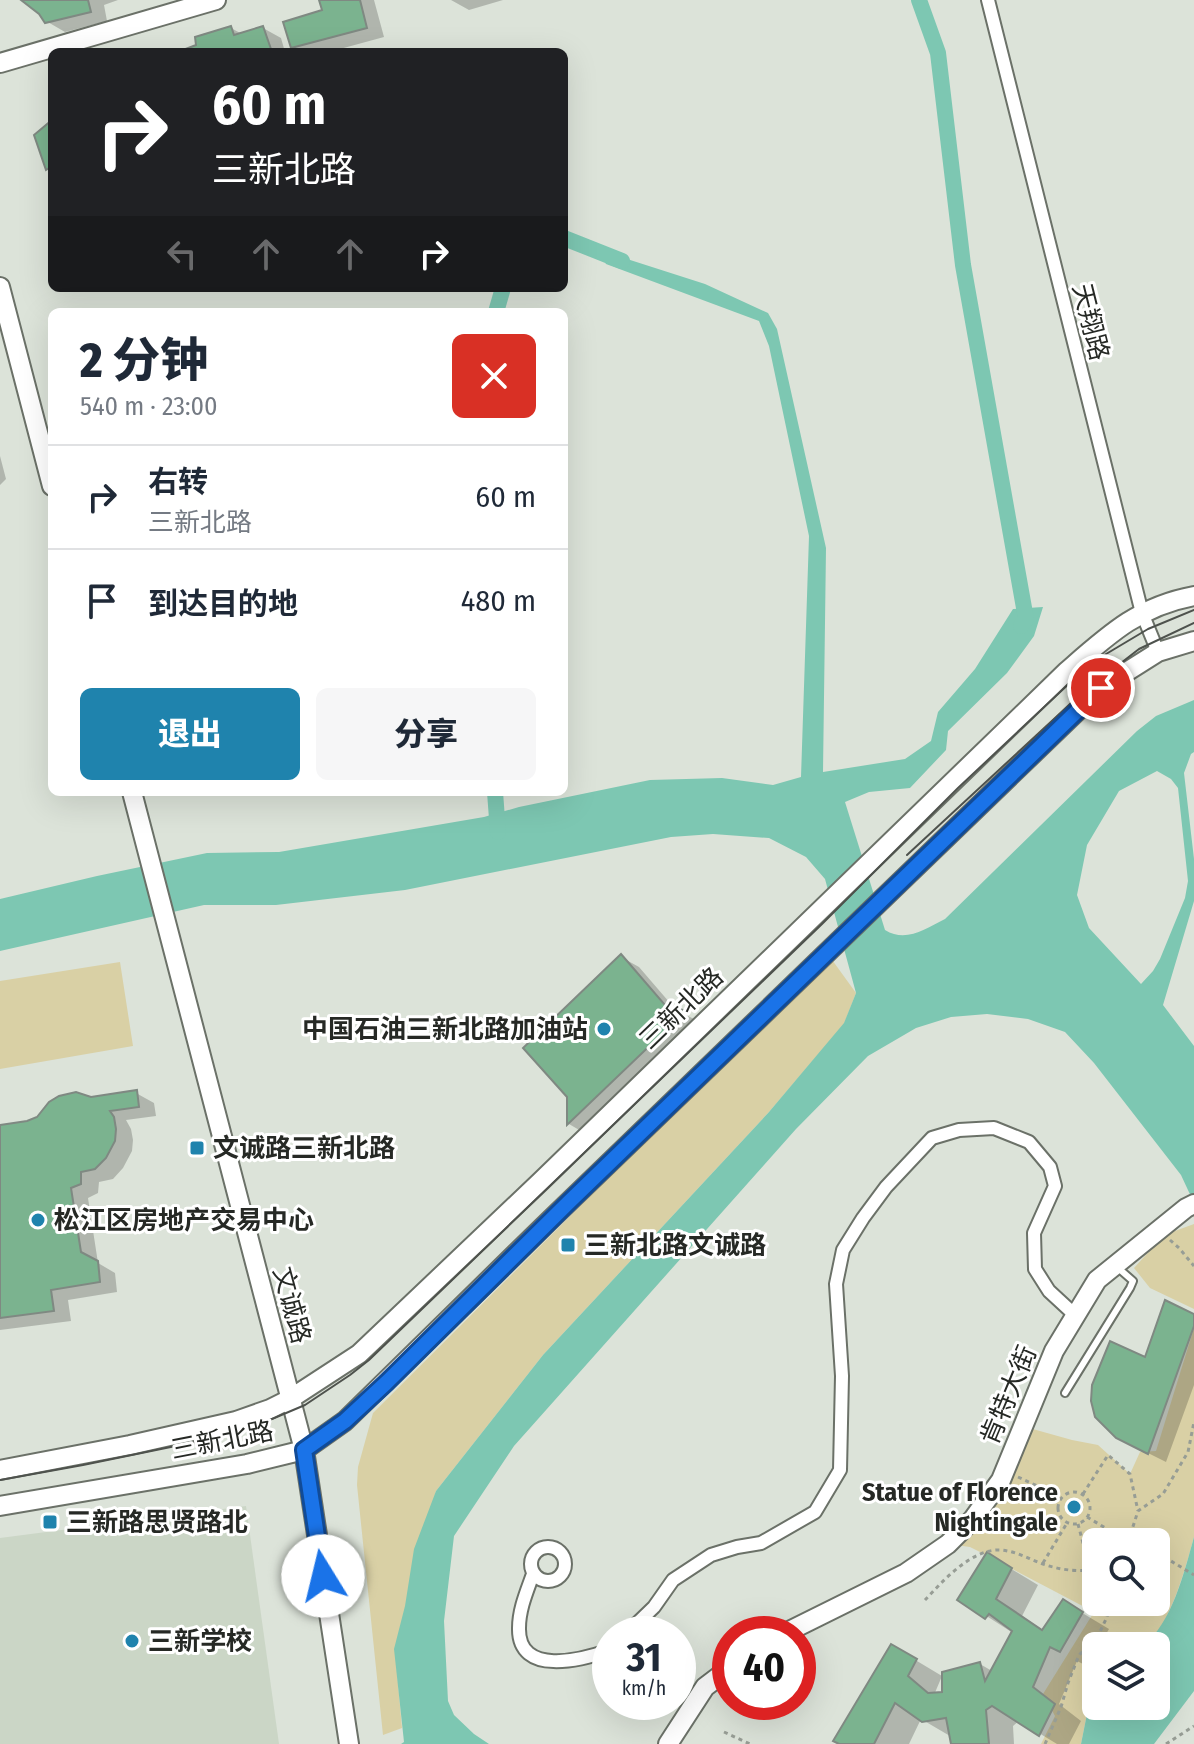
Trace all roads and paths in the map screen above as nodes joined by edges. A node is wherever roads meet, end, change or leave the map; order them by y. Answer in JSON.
{"nodes":[{"id":1,"x":216,"y":0,"type":"edge"},
{"id":2,"x":988,"y":0,"type":"edge"},
{"id":3,"x":51,"y":48,"type":"edge"},
{"id":4,"x":48,"y":49,"type":"edge"},
{"id":5,"x":0,"y":63,"type":"edge"},
{"id":6,"x":0,"y":287,"type":"edge"},
{"id":7,"x":48,"y":471,"type":"edge"},
{"id":8,"x":1194,"y":596,"type":"edge"},
{"id":9,"x":1142,"y":613,"type":"junction"},
{"id":10,"x":1194,"y":641,"type":"edge"},
{"id":11,"x":1158,"y":652,"type":"junction"},
{"id":12,"x":133,"y":796,"type":"edge"},
{"id":13,"x":1190,"y":1206,"type":"edge"},
{"id":14,"x":1164,"y":1235,"type":"dead end"},
{"id":15,"x":1114,"y":1264,"type":"junction"},
{"id":16,"x":1194,"y":1266,"type":"edge"},
{"id":17,"x":1075,"y":1315,"type":"junction"},
{"id":18,"x":1065,"y":1393,"type":"dead end"},
{"id":19,"x":290,"y":1399,"type":"junction"},
{"id":20,"x":1194,"y":1422,"type":"edge"},
{"id":21,"x":304,"y":1450,"type":"junction"},
{"id":22,"x":0,"y":1470,"type":"edge"},
{"id":23,"x":1003,"y":1471,"type":"junction"},
{"id":24,"x":1083,"y":1494,"type":"junction"},
{"id":25,"x":1061,"y":1497,"type":"junction"},
{"id":26,"x":0,"y":1506,"type":"edge"},
{"id":27,"x":1138,"y":1511,"type":"junction"},
{"id":28,"x":1087,"y":1517,"type":"junction"},
{"id":29,"x":1067,"y":1523,"type":"junction"},
{"id":30,"x":1078,"y":1524,"type":"junction"},
{"id":31,"x":1105,"y":1528,"type":"edge"},
{"id":32,"x":1133,"y":1528,"type":"edge"},
{"id":33,"x":1082,"y":1539,"type":"edge"},
{"id":34,"x":1170,"y":1561,"type":"edge"},
{"id":35,"x":1043,"y":1563,"type":"junction"},
{"id":36,"x":1082,"y":1569,"type":"edge"},
{"id":37,"x":533,"y":1574,"type":"dead end"},
{"id":38,"x":1194,"y":1575,"type":"edge"},
{"id":39,"x":925,"y":1600,"type":"dead end"},
{"id":40,"x":645,"y":1616,"type":"edge"},
{"id":41,"x":1107,"y":1616,"type":"edge"},
{"id":42,"x":816,"y":1618,"type":"edge"},
{"id":43,"x":592,"y":1654,"type":"edge"},
{"id":44,"x":712,"y":1682,"type":"edge"},
{"id":45,"x":1194,"y":1726,"type":"edge"},
{"id":46,"x":724,"y":1732,"type":"dead end"},
{"id":47,"x":348,"y":1739,"type":"edge"},
{"id":48,"x":668,"y":1744,"type":"edge"},
{"id":49,"x":750,"y":1744,"type":"edge"},
{"id":50,"x":1045,"y":1744,"type":"edge"},
{"id":51,"x":1166,"y":1744,"type":"edge"}],
"edges":[{"from":1,"to":3,"type":"main road"},
{"from":2,"to":9,"type":"street","name":"天翔路"},
{"from":4,"to":5,"type":"main road"},
{"from":6,"to":7,"type":"main road"},
{"from":8,"to":9,"type":"main road","name":"三新北路"},
{"from":9,"to":11,"type":"street","name":"天翔路"},
{"from":9,"to":19,"type":"main road","name":"三新北路"},
{"from":10,"to":11,"type":"main road","name":"三新北路"},
{"from":11,"to":21,"type":"main road","name":"三新北路"},
{"from":12,"to":19,"type":"main road","name":"文诚路"},
{"from":13,"to":15,"type":"main road","name":"肯特大街"},
{"from":14,"to":16,"type":"path"},
{"from":15,"to":17,"type":"main road","name":"肯特大街"},
{"from":15,"to":18,"type":"lane"},
{"from":17,"to":23,"type":"main road","name":"肯特大街"},
{"from":17,"to":40,"type":"street"},
{"from":19,"to":21,"type":"main road","name":"文诚路"},
{"from":19,"to":22,"type":"main road","name":"三新北路"},
{"from":20,"to":27,"type":"path"},
{"from":21,"to":26,"type":"main road","name":"三新北路"},
{"from":21,"to":47,"type":"main road","name":"文诚路"},
{"from":23,"to":25,"type":"path"},
{"from":23,"to":42,"type":"main road","name":"肯特大街"},
{"from":24,"to":25,"type":"path"},
{"from":24,"to":27,"type":"path"},
{"from":24,"to":28,"type":"path"},
{"from":25,"to":29,"type":"path"},
{"from":27,"to":32,"type":"path"},
{"from":28,"to":30,"type":"path"},
{"from":28,"to":31,"type":"path"},
{"from":29,"to":30,"type":"path"},
{"from":29,"to":35,"type":"path"},
{"from":30,"to":33,"type":"path"},
{"from":34,"to":38,"type":"path"},
{"from":35,"to":36,"type":"path"},
{"from":35,"to":39,"type":"path"},
{"from":37,"to":43,"type":"street"},
{"from":41,"to":50,"type":"path"},
{"from":44,"to":48,"type":"main road"},
{"from":45,"to":51,"type":"path"},
{"from":46,"to":49,"type":"path"}]}
